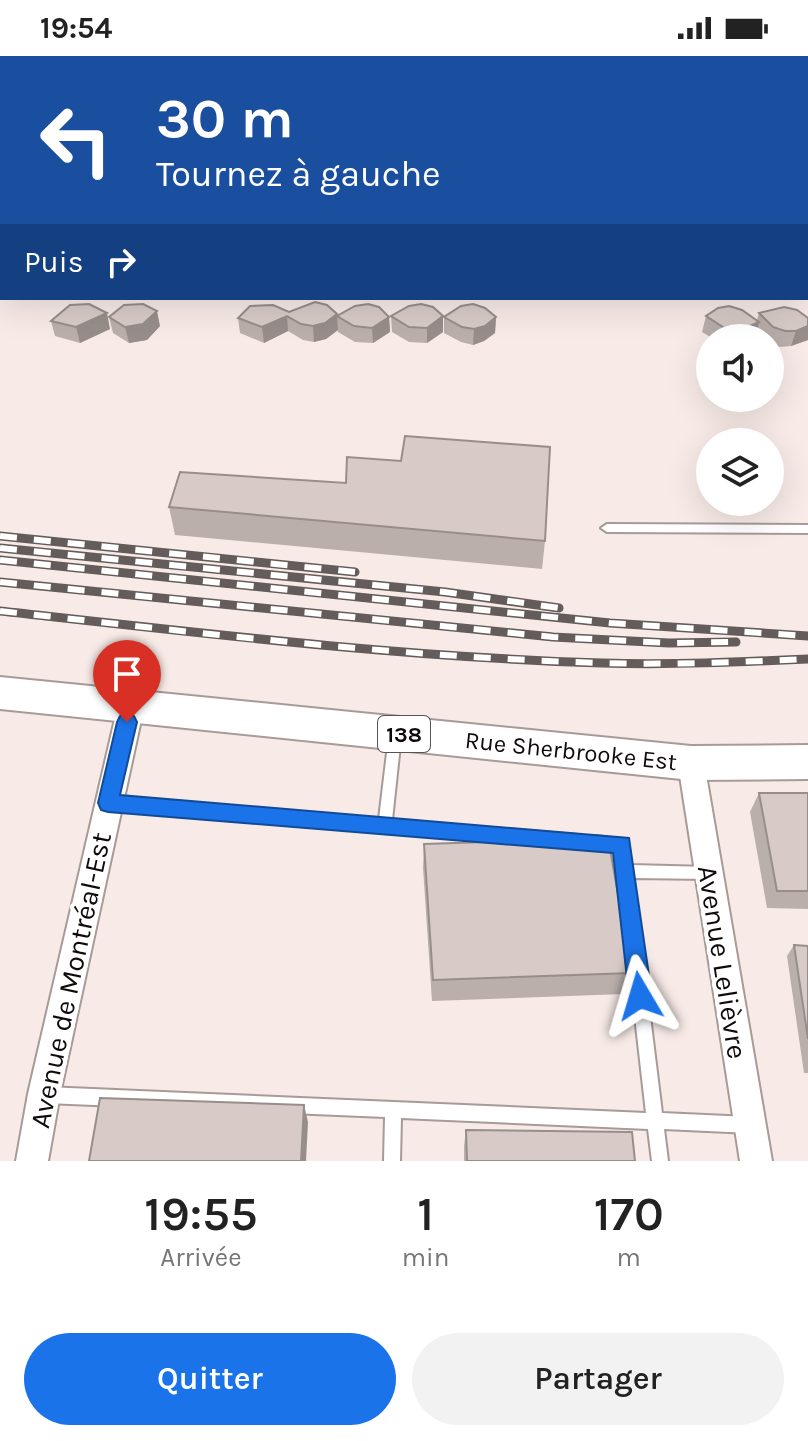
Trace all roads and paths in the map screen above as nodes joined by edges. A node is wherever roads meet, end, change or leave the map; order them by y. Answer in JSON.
{"nodes":[{"id":1,"x":607,"y":528,"type":"dead end"},
{"id":2,"x":808,"y":529,"type":"edge"},
{"id":3,"x":0,"y":693,"type":"edge"},
{"id":4,"x":131,"y":706,"type":"junction"},
{"id":5,"x":395,"y":733,"type":"junction"},
{"id":6,"x":808,"y":762,"type":"edge"},
{"id":7,"x":691,"y":763,"type":"junction"},
{"id":8,"x":108,"y":803,"type":"junction"},
{"id":9,"x":385,"y":825,"type":"junction"},
{"id":10,"x":625,"y":871,"type":"junction"},
{"id":11,"x":709,"y":873,"type":"junction"},
{"id":12,"x":44,"y":1094,"type":"junction"},
{"id":13,"x":393,"y":1109,"type":"junction"},
{"id":14,"x":655,"y":1120,"type":"junction"},
{"id":15,"x":750,"y":1125,"type":"junction"},
{"id":16,"x":32,"y":1161,"type":"edge"},
{"id":17,"x":392,"y":1161,"type":"edge"},
{"id":18,"x":660,"y":1161,"type":"edge"},
{"id":19,"x":756,"y":1161,"type":"edge"}],
"edges":[{"from":1,"to":2,"type":"lane"},
{"from":3,"to":4,"type":"main road","name":"Rue Sherbrooke Est","number":"138"},
{"from":4,"to":5,"type":"main road","name":"Rue Sherbrooke Est","number":"138"},
{"from":4,"to":8,"type":"street","name":"Avenue de Montréal-Est"},
{"from":5,"to":7,"type":"main road","name":"Rue Sherbrooke Est","number":"138"},
{"from":5,"to":9,"type":"lane"},
{"from":6,"to":7,"type":"main road","name":"Rue Sherbrooke Est","number":"138"},
{"from":7,"to":11,"type":"street","name":"Avenue Lelièvre"},
{"from":8,"to":9,"type":"lane"},
{"from":8,"to":12,"type":"street","name":"Avenue de Montréal-Est"},
{"from":9,"to":10,"type":"lane"},
{"from":10,"to":11,"type":"lane"},
{"from":10,"to":14,"type":"lane"},
{"from":11,"to":15,"type":"street","name":"Avenue Lelièvre"},
{"from":12,"to":13,"type":"lane"},
{"from":12,"to":16,"type":"street","name":"Avenue de Montréal-Est"},
{"from":13,"to":14,"type":"lane"},
{"from":13,"to":17,"type":"lane"},
{"from":14,"to":15,"type":"lane"},
{"from":14,"to":18,"type":"lane"},
{"from":15,"to":19,"type":"street","name":"Avenue Lelièvre"}]}
